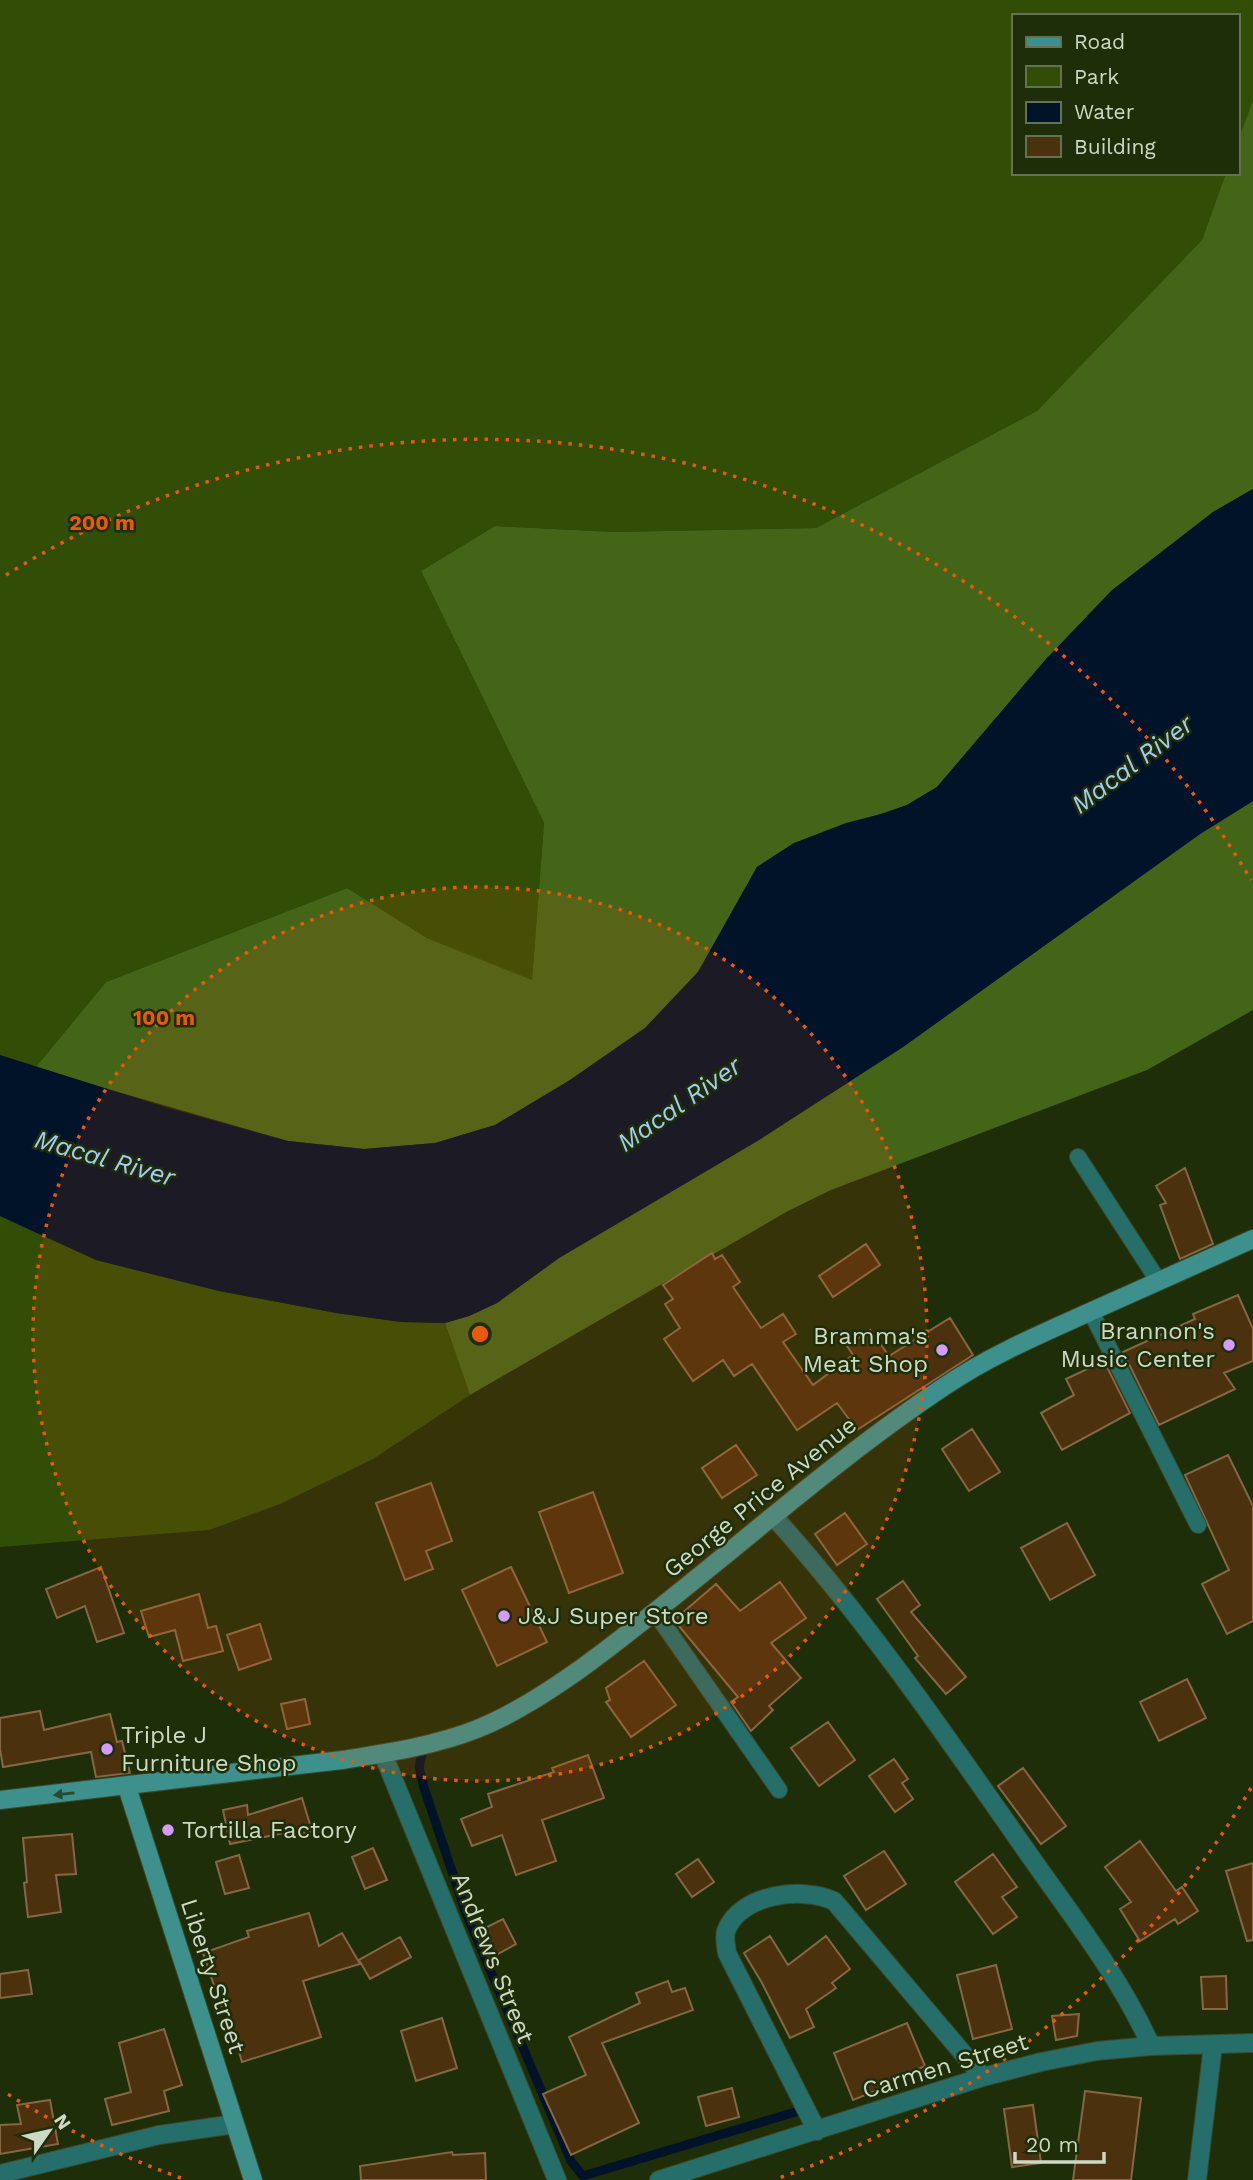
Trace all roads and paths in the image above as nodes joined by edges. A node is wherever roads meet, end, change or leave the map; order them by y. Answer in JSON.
{"nodes":[{"id":1,"x":1078,"y":1157,"type":"dead end"},
{"id":2,"x":1253,"y":1239,"type":"edge"},
{"id":3,"x":1158,"y":1282,"type":"junction"},
{"id":4,"x":1091,"y":1312,"type":"junction"},
{"id":5,"x":774,"y":1517,"type":"junction"},
{"id":6,"x":1198,"y":1525,"type":"dead end"},
{"id":7,"x":655,"y":1612,"type":"junction"},
{"id":8,"x":383,"y":1754,"type":"junction"},
{"id":9,"x":127,"y":1787,"type":"junction"},
{"id":10,"x":779,"y":1790,"type":"dead end"},
{"id":11,"x":0,"y":1800,"type":"edge"},
{"id":12,"x":1253,"y":2043,"type":"edge"},
{"id":13,"x":1213,"y":2045,"type":"junction"},
{"id":14,"x":1151,"y":2046,"type":"junction"},
{"id":15,"x":983,"y":2077,"type":"junction"},
{"id":16,"x":235,"y":2124,"type":"junction"},
{"id":17,"x":817,"y":2132,"type":"junction"},
{"id":18,"x":0,"y":2174,"type":"edge"},
{"id":19,"x":253,"y":2180,"type":"edge"},
{"id":20,"x":556,"y":2180,"type":"edge"},
{"id":21,"x":659,"y":2180,"type":"edge"},
{"id":22,"x":1197,"y":2180,"type":"edge"}],
"edges":[{"from":1,"to":3,"type":"lane"},
{"from":2,"to":3,"type":"main road","name":"George Price Avenue"},
{"from":3,"to":4,"type":"main road","name":"George Price Avenue"},
{"from":4,"to":5,"type":"main road","name":"George Price Avenue"},
{"from":4,"to":6,"type":"lane"},
{"from":5,"to":7,"type":"main road","name":"George Price Avenue"},
{"from":5,"to":14,"type":"street"},
{"from":7,"to":8,"type":"main road","name":"George Price Avenue"},
{"from":7,"to":10,"type":"lane"},
{"from":8,"to":9,"type":"main road","name":"George Price Avenue"},
{"from":8,"to":20,"type":"street","name":"Andrews Street"},
{"from":9,"to":11,"type":"main road","name":"George Price Avenue","one_way":true},
{"from":9,"to":16,"type":"main road","name":"Liberty Street"},
{"from":12,"to":13,"type":"street","name":"Carmen Street"},
{"from":13,"to":14,"type":"street","name":"Carmen Street"},
{"from":13,"to":22,"type":"street"},
{"from":14,"to":15,"type":"street","name":"Carmen Street"},
{"from":15,"to":17,"type":"street","name":"Carmen Street"},
{"from":15,"to":17,"type":"street"},
{"from":16,"to":18,"type":"street"},
{"from":16,"to":19,"type":"main road","name":"Liberty Street"},
{"from":17,"to":21,"type":"street","name":"Carmen Street"}]}
